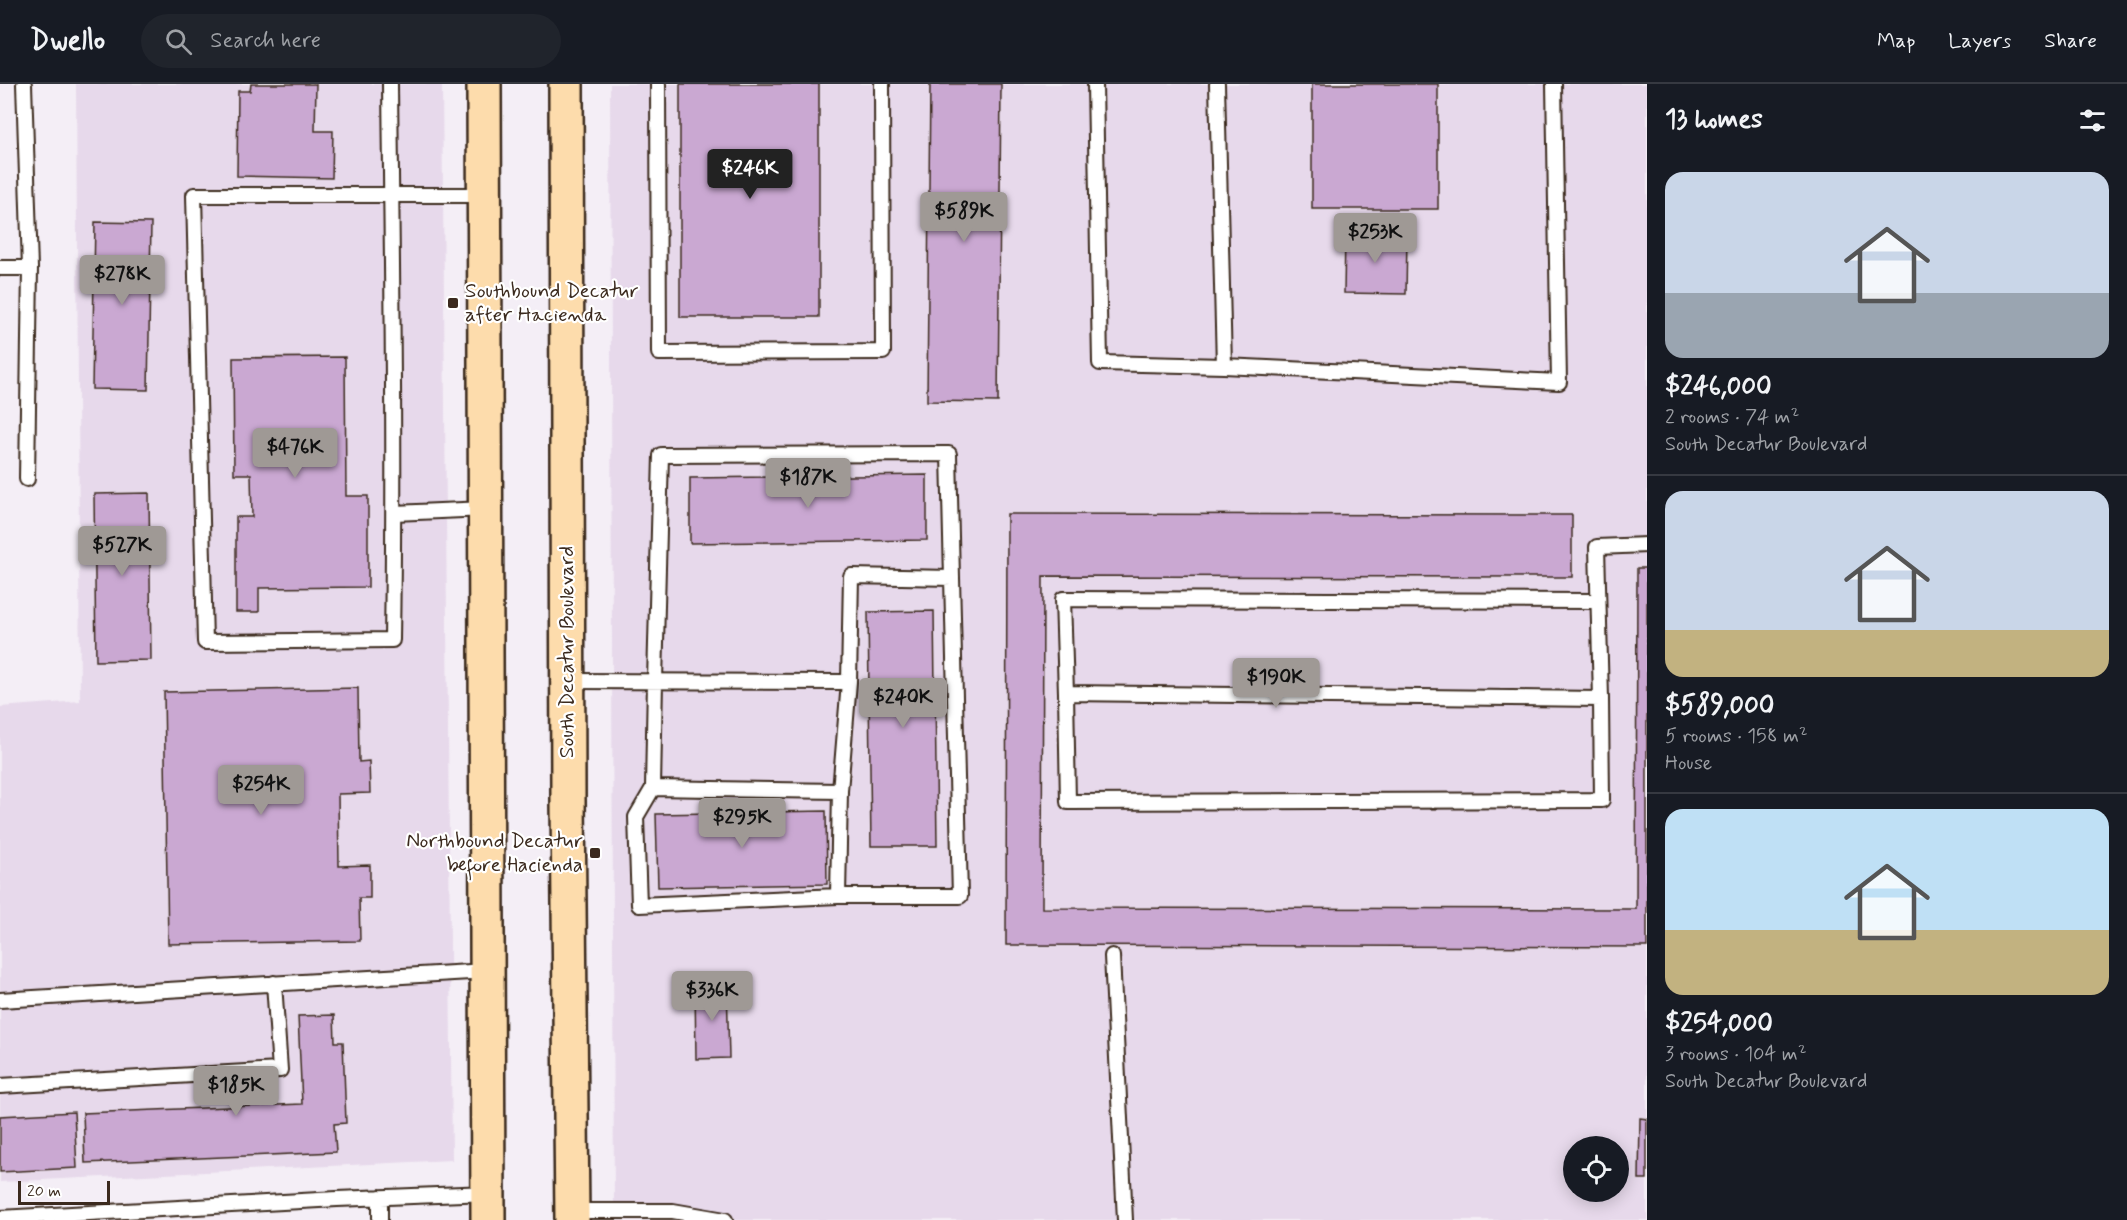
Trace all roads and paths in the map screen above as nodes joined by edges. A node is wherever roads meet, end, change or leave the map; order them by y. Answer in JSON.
{"nodes":[{"id":1,"x":24,"y":84,"type":"edge"},
{"id":2,"x":390,"y":84,"type":"edge"},
{"id":3,"x":484,"y":84,"type":"edge"},
{"id":4,"x":566,"y":84,"type":"edge"},
{"id":5,"x":658,"y":84,"type":"edge"},
{"id":6,"x":882,"y":84,"type":"edge"},
{"id":7,"x":1095,"y":84,"type":"edge"},
{"id":8,"x":1217,"y":84,"type":"edge"},
{"id":9,"x":1554,"y":84,"type":"edge"},
{"id":10,"x":391,"y":194,"type":"junction"},
{"id":11,"x":484,"y":195,"type":"junction"},
{"id":12,"x":0,"y":268,"type":"edge"},
{"id":13,"x":30,"y":268,"type":"junction"},
{"id":14,"x":1224,"y":366,"type":"junction"},
{"id":15,"x":27,"y":479,"type":"dead end"},
{"id":16,"x":486,"y":509,"type":"junction"},
{"id":17,"x":394,"y":513,"type":"junction"},
{"id":18,"x":1647,"y":545,"type":"edge"},
{"id":19,"x":952,"y":578,"type":"junction"},
{"id":20,"x":1599,"y":601,"type":"junction"},
{"id":21,"x":568,"y":681,"type":"junction"},
{"id":22,"x":655,"y":681,"type":"junction"},
{"id":23,"x":849,"y":682,"type":"junction"},
{"id":24,"x":1066,"y":693,"type":"junction"},
{"id":25,"x":1601,"y":699,"type":"junction"},
{"id":26,"x":653,"y":788,"type":"junction"},
{"id":27,"x":840,"y":791,"type":"junction"},
{"id":28,"x":838,"y":896,"type":"junction"},
{"id":29,"x":1112,"y":956,"type":"dead end"},
{"id":30,"x":488,"y":971,"type":"junction"},
{"id":31,"x":274,"y":984,"type":"junction"},
{"id":32,"x":0,"y":1000,"type":"edge"},
{"id":33,"x":0,"y":1086,"type":"edge"},
{"id":34,"x":380,"y":1197,"type":"junction"},
{"id":35,"x":488,"y":1206,"type":"edge"},
{"id":36,"x":133,"y":1215,"type":"edge"},
{"id":37,"x":572,"y":1215,"type":"edge"},
{"id":38,"x":0,"y":1218,"type":"edge"},
{"id":39,"x":380,"y":1220,"type":"edge"},
{"id":40,"x":725,"y":1220,"type":"edge"},
{"id":41,"x":1125,"y":1220,"type":"edge"}],
"edges":[{"from":1,"to":13,"type":"lane"},
{"from":2,"to":10,"type":"lane"},
{"from":3,"to":11,"type":"main road"},
{"from":4,"to":21,"type":"main road","name":"South Decatur Boulevard"},
{"from":5,"to":6,"type":"lane"},
{"from":7,"to":14,"type":"lane"},
{"from":8,"to":14,"type":"lane"},
{"from":9,"to":14,"type":"lane"},
{"from":10,"to":11,"type":"lane"},
{"from":10,"to":17,"type":"lane"},
{"from":10,"to":17,"type":"lane"},
{"from":11,"to":16,"type":"main road"},
{"from":12,"to":13,"type":"lane"},
{"from":13,"to":15,"type":"lane"},
{"from":16,"to":17,"type":"lane"},
{"from":16,"to":30,"type":"main road"},
{"from":18,"to":20,"type":"lane"},
{"from":19,"to":22,"type":"lane"},
{"from":19,"to":23,"type":"lane"},
{"from":19,"to":28,"type":"lane"},
{"from":20,"to":24,"type":"lane"},
{"from":20,"to":25,"type":"lane"},
{"from":21,"to":22,"type":"lane"},
{"from":21,"to":37,"type":"main road","name":"South Decatur Boulevard"},
{"from":22,"to":23,"type":"lane"},
{"from":22,"to":26,"type":"lane"},
{"from":23,"to":27,"type":"lane"},
{"from":24,"to":25,"type":"lane"},
{"from":24,"to":25,"type":"lane"},
{"from":26,"to":27,"type":"lane"},
{"from":26,"to":28,"type":"lane"},
{"from":27,"to":28,"type":"lane"},
{"from":29,"to":41,"type":"lane"},
{"from":30,"to":31,"type":"lane"},
{"from":30,"to":35,"type":"main road"},
{"from":31,"to":32,"type":"lane"},
{"from":31,"to":33,"type":"lane"},
{"from":34,"to":35,"type":"lane"},
{"from":34,"to":36,"type":"lane"},
{"from":34,"to":39,"type":"lane"},
{"from":36,"to":38,"type":"lane"},
{"from":37,"to":40,"type":"lane"}]}
